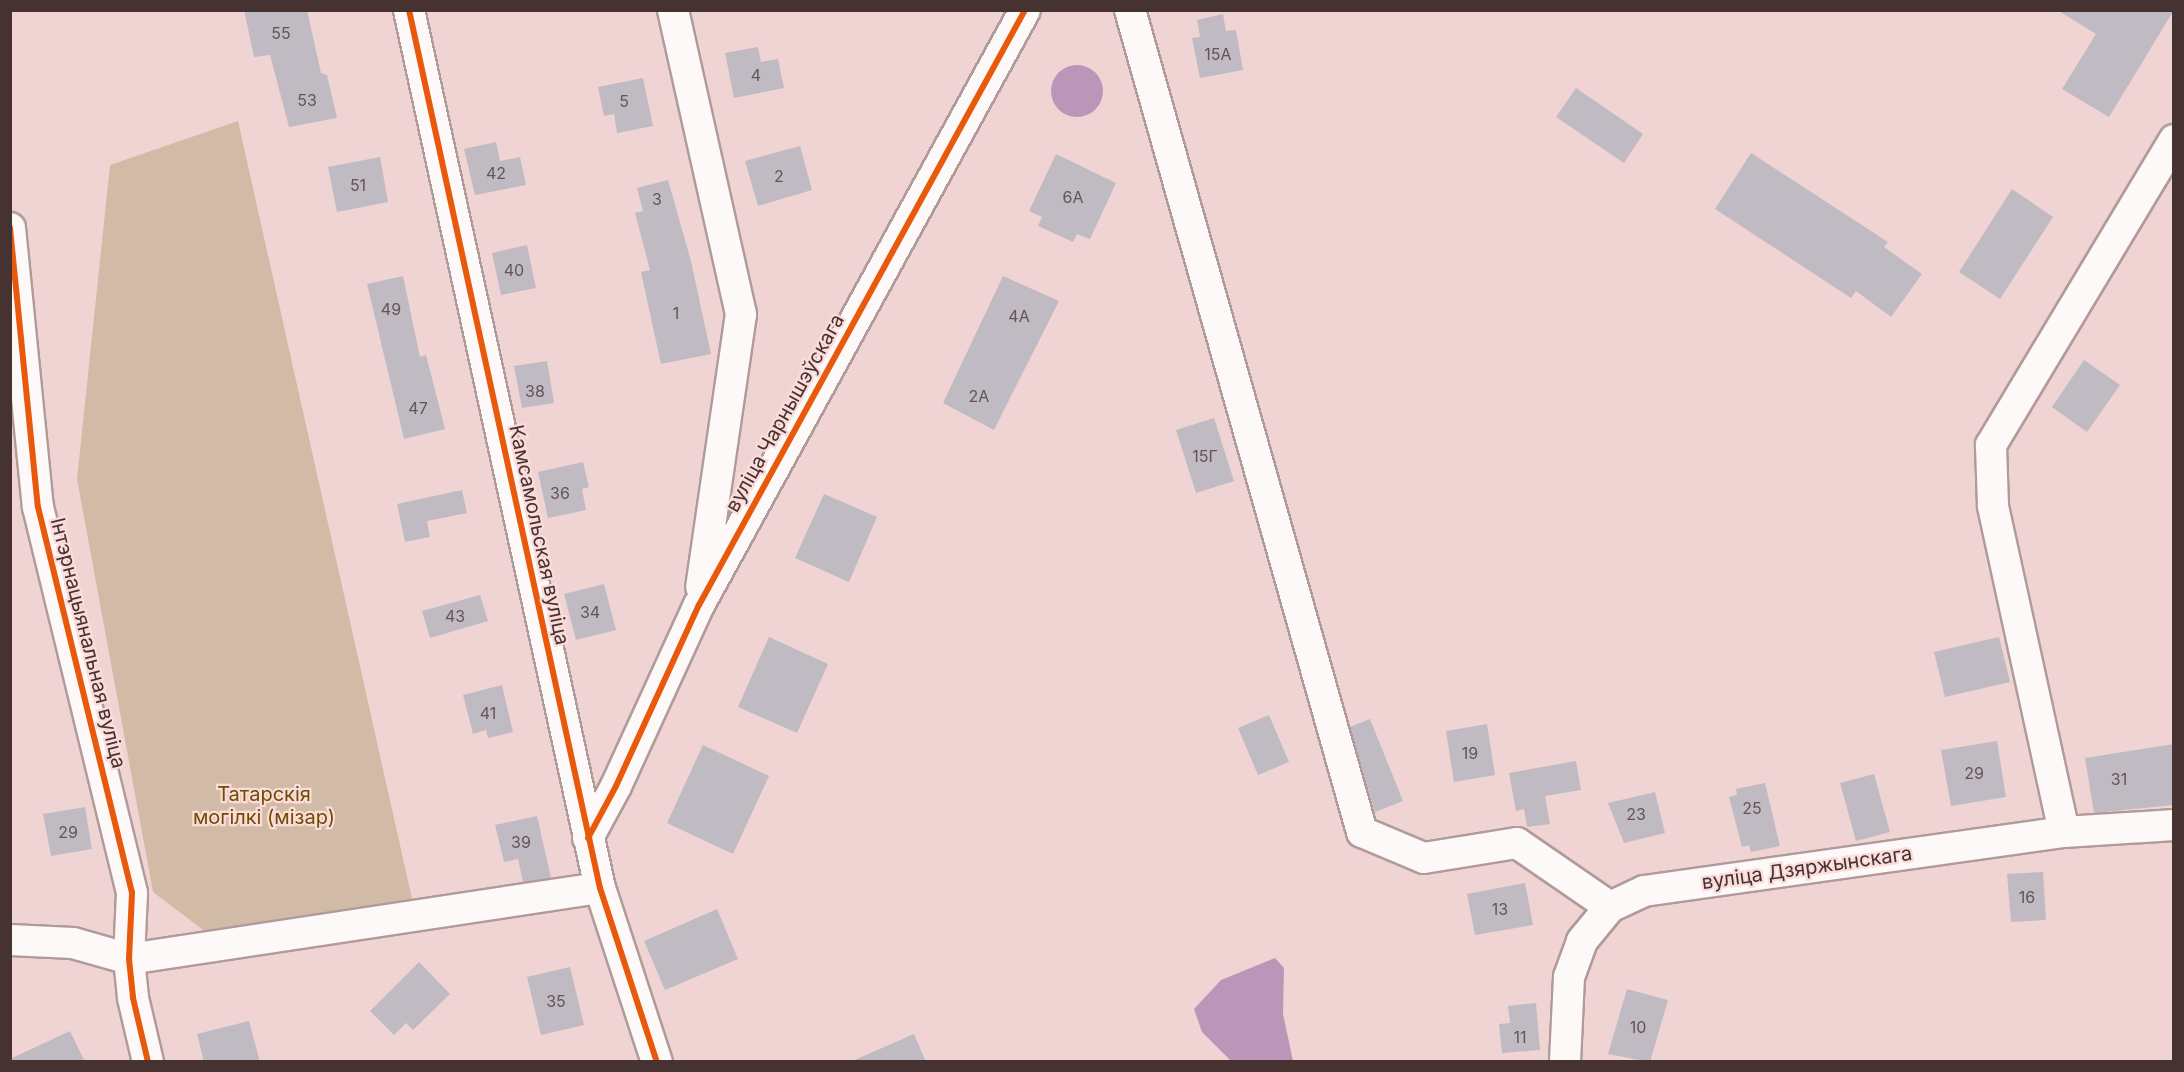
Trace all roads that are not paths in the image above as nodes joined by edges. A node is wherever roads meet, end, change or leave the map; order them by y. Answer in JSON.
{"nodes":[{"id":1,"x":409,"y":10,"type":"edge"},
{"id":2,"x":674,"y":10,"type":"edge"},
{"id":3,"x":1025,"y":10,"type":"edge"},
{"id":4,"x":1130,"y":10,"type":"edge"},
{"id":5,"x":2174,"y":140,"type":"edge"},
{"id":6,"x":10,"y":228,"type":"edge"},
{"id":7,"x":699,"y":605,"type":"junction"},
{"id":8,"x":2174,"y":825,"type":"edge"},
{"id":9,"x":2064,"y":832,"type":"junction"},
{"id":10,"x":588,"y":838,"type":"junction"},
{"id":11,"x":600,"y":888,"type":"junction"},
{"id":12,"x":1610,"y":908,"type":"junction"},
{"id":13,"x":10,"y":940,"type":"edge"},
{"id":14,"x":129,"y":959,"type":"junction"},
{"id":15,"x":148,"y":1062,"type":"edge"},
{"id":16,"x":657,"y":1062,"type":"edge"},
{"id":17,"x":1565,"y":1062,"type":"edge"}],
"edges":[{"from":1,"to":10,"type":"street","name":"Камсамольская вуліца"},
{"from":2,"to":7,"type":"street","name":"вуліца Чарнышэўскага"},
{"from":3,"to":7,"type":"street","name":"вуліца Чарнышэўскага"},
{"from":4,"to":12,"type":"street"},
{"from":5,"to":9,"type":"street"},
{"from":6,"to":14,"type":"street","name":"Інтэрнацыянальная вуліца"},
{"from":7,"to":10,"type":"street","name":"вуліца Чарнышэўскага"},
{"from":8,"to":9,"type":"street","name":"вуліца Дзяржынскага"},
{"from":9,"to":12,"type":"street","name":"вуліца Дзяржынскага"},
{"from":10,"to":11,"type":"street","name":"Камсамольская вуліца"},
{"from":11,"to":14,"type":"street"},
{"from":11,"to":16,"type":"street","name":"Камсамольская вуліца"},
{"from":12,"to":17,"type":"street","name":"вуліца Дзяржынскага"},
{"from":13,"to":14,"type":"street"},
{"from":14,"to":15,"type":"street","name":"Інтэрнацыянальная вуліца"}]}
